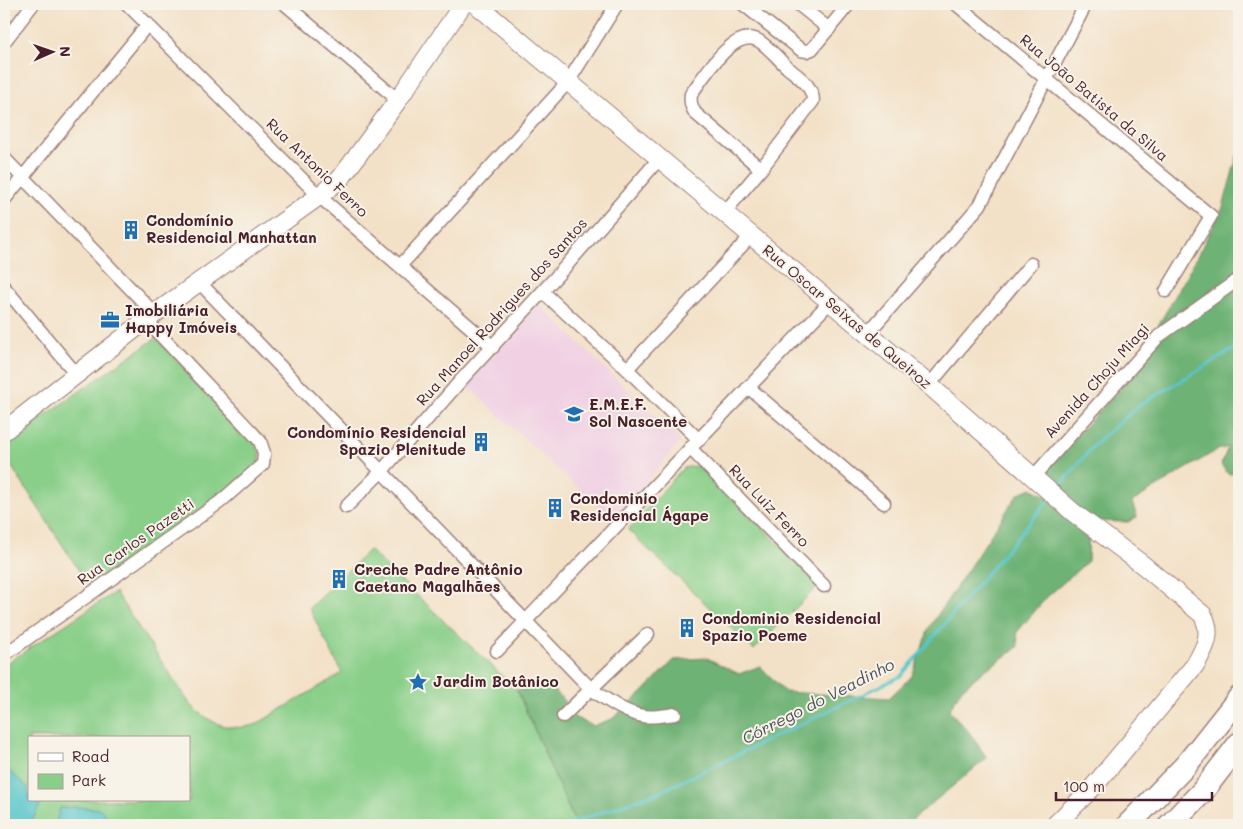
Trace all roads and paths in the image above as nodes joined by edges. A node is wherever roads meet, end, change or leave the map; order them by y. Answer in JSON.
{"nodes":[{"id":1,"x":33,"y":4,"type":"edge"},
{"id":2,"x":128,"y":4,"type":"edge"},
{"id":3,"x":285,"y":4,"type":"edge"},
{"id":4,"x":463,"y":4,"type":"edge"},
{"id":5,"x":476,"y":4,"type":"edge"},
{"id":6,"x":618,"y":4,"type":"edge"},
{"id":7,"x":743,"y":4,"type":"edge"},
{"id":8,"x":798,"y":4,"type":"edge"},
{"id":9,"x":849,"y":4,"type":"edge"},
{"id":10,"x":956,"y":4,"type":"edge"},
{"id":11,"x":1086,"y":4,"type":"edge"},
{"id":12,"x":148,"y":24,"type":"junction"},
{"id":13,"x":829,"y":29,"type":"junction"},
{"id":14,"x":4,"y":42,"type":"edge"},
{"id":15,"x":1047,"y":79,"type":"junction"},
{"id":16,"x":568,"y":82,"type":"junction"},
{"id":17,"x":398,"y":100,"type":"junction"},
{"id":18,"x":4,"y":158,"type":"edge"},
{"id":19,"x":659,"y":159,"type":"junction"},
{"id":20,"x":761,"y":169,"type":"junction"},
{"id":21,"x":22,"y":176,"type":"junction"},
{"id":22,"x":319,"y":196,"type":"junction"},
{"id":23,"x":4,"y":200,"type":"edge"},
{"id":24,"x":724,"y":213,"type":"junction"},
{"id":25,"x":751,"y":236,"type":"junction"},
{"id":26,"x":1031,"y":264,"type":"dead end"},
{"id":27,"x":400,"y":266,"type":"junction"},
{"id":28,"x":1239,"y":279,"type":"edge"},
{"id":29,"x":199,"y":282,"type":"junction"},
{"id":30,"x":4,"y":287,"type":"edge"},
{"id":31,"x":1166,"y":291,"type":"dead end"},
{"id":32,"x":543,"y":292,"type":"junction"},
{"id":33,"x":830,"y":302,"type":"junction"},
{"id":34,"x":151,"y":317,"type":"junction"},
{"id":35,"x":868,"y":333,"type":"junction"},
{"id":36,"x":493,"y":347,"type":"junction"},
{"id":37,"x":627,"y":369,"type":"junction"},
{"id":38,"x":77,"y":375,"type":"junction"},
{"id":39,"x":929,"y":385,"type":"junction"},
{"id":40,"x":748,"y":387,"type":"junction"},
{"id":41,"x":5,"y":429,"type":"edge"},
{"id":42,"x":694,"y":444,"type":"junction"},
{"id":43,"x":381,"y":472,"type":"junction"},
{"id":44,"x":1033,"y":477,"type":"junction"},
{"id":45,"x":884,"y":503,"type":"dead end"},
{"id":46,"x":346,"y":507,"type":"dead end"},
{"id":47,"x":824,"y":586,"type":"dead end"},
{"id":48,"x":525,"y":621,"type":"junction"},
{"id":49,"x":648,"y":634,"type":"dead end"},
{"id":50,"x":497,"y":651,"type":"dead end"},
{"id":51,"x":4,"y":655,"type":"edge"},
{"id":52,"x":591,"y":689,"type":"junction"},
{"id":53,"x":1239,"y":698,"type":"edge"},
{"id":54,"x":675,"y":714,"type":"dead end"},
{"id":55,"x":563,"y":716,"type":"dead end"},
{"id":56,"x":1239,"y":744,"type":"edge"},
{"id":57,"x":1056,"y":825,"type":"edge"},
{"id":58,"x":1128,"y":825,"type":"edge"},
{"id":59,"x":1170,"y":825,"type":"edge"}],
"edges":[{"from":1,"to":14,"type":"street"},
{"from":2,"to":12,"type":"street","name":"Rua Antonio Ferro"},
{"from":3,"to":17,"type":"street"},
{"from":4,"to":17,"type":"street"},
{"from":5,"to":16,"type":"street","name":"Rua Oscar Seixas de Queiroz"},
{"from":6,"to":16,"type":"street"},
{"from":7,"to":13,"type":"street"},
{"from":8,"to":13,"type":"street"},
{"from":9,"to":13,"type":"street"},
{"from":10,"to":15,"type":"street","name":"Rua João Batista da Silva"},
{"from":11,"to":15,"type":"street"},
{"from":12,"to":21,"type":"street"},
{"from":12,"to":22,"type":"street","name":"Rua Antonio Ferro"},
{"from":15,"to":31,"type":"street","name":"Rua João Batista da Silva"},
{"from":15,"to":35,"type":"street"},
{"from":16,"to":19,"type":"street","name":"Rua Oscar Seixas de Queiroz"},
{"from":16,"to":27,"type":"street"},
{"from":17,"to":22,"type":"street"},
{"from":18,"to":21,"type":"street"},
{"from":19,"to":24,"type":"street","name":"Rua Oscar Seixas de Queiroz"},
{"from":19,"to":32,"type":"street","name":"Rua Manoel Rodrigues dos Santos"},
{"from":20,"to":20,"type":"street"},
{"from":20,"to":24,"type":"street"},
{"from":21,"to":23,"type":"street"},
{"from":21,"to":34,"type":"street"},
{"from":22,"to":27,"type":"street","name":"Rua Antonio Ferro"},
{"from":22,"to":29,"type":"street"},
{"from":24,"to":25,"type":"street","name":"Rua Oscar Seixas de Queiroz"},
{"from":25,"to":33,"type":"street","name":"Rua Oscar Seixas de Queiroz"},
{"from":25,"to":37,"type":"street"},
{"from":26,"to":39,"type":"street"},
{"from":27,"to":36,"type":"street","name":"Rua Antonio Ferro"},
{"from":28,"to":44,"type":"street","name":"Avenida Choju Miagi"},
{"from":29,"to":34,"type":"street"},
{"from":29,"to":43,"type":"street"},
{"from":30,"to":38,"type":"street"},
{"from":32,"to":36,"type":"street","name":"Rua Manoel Rodrigues dos Santos"},
{"from":32,"to":37,"type":"street","name":"Rua Luiz Ferro"},
{"from":33,"to":35,"type":"street","name":"Rua Oscar Seixas de Queiroz"},
{"from":33,"to":40,"type":"street"},
{"from":34,"to":38,"type":"street"},
{"from":34,"to":51,"type":"street","name":"Rua Carlos Pazetti"},
{"from":35,"to":39,"type":"street","name":"Rua Oscar Seixas de Queiroz"},
{"from":36,"to":43,"type":"street","name":"Rua Manoel Rodrigues dos Santos"},
{"from":37,"to":42,"type":"street","name":"Rua Luiz Ferro"},
{"from":38,"to":41,"type":"street"},
{"from":39,"to":44,"type":"street","name":"Rua Oscar Seixas de Queiroz"},
{"from":40,"to":42,"type":"street"},
{"from":40,"to":45,"type":"street"},
{"from":42,"to":47,"type":"street","name":"Rua Luiz Ferro"},
{"from":42,"to":48,"type":"street"},
{"from":43,"to":46,"type":"street","name":"Rua Manoel Rodrigues dos Santos"},
{"from":43,"to":48,"type":"street"},
{"from":44,"to":57,"type":"street","name":"Rua Oscar Seixas de Queiroz"},
{"from":48,"to":50,"type":"street"},
{"from":48,"to":52,"type":"street"},
{"from":49,"to":52,"type":"street"},
{"from":52,"to":54,"type":"street"},
{"from":52,"to":55,"type":"street"},
{"from":53,"to":58,"type":"highway"},
{"from":56,"to":59,"type":"highway"}]}
